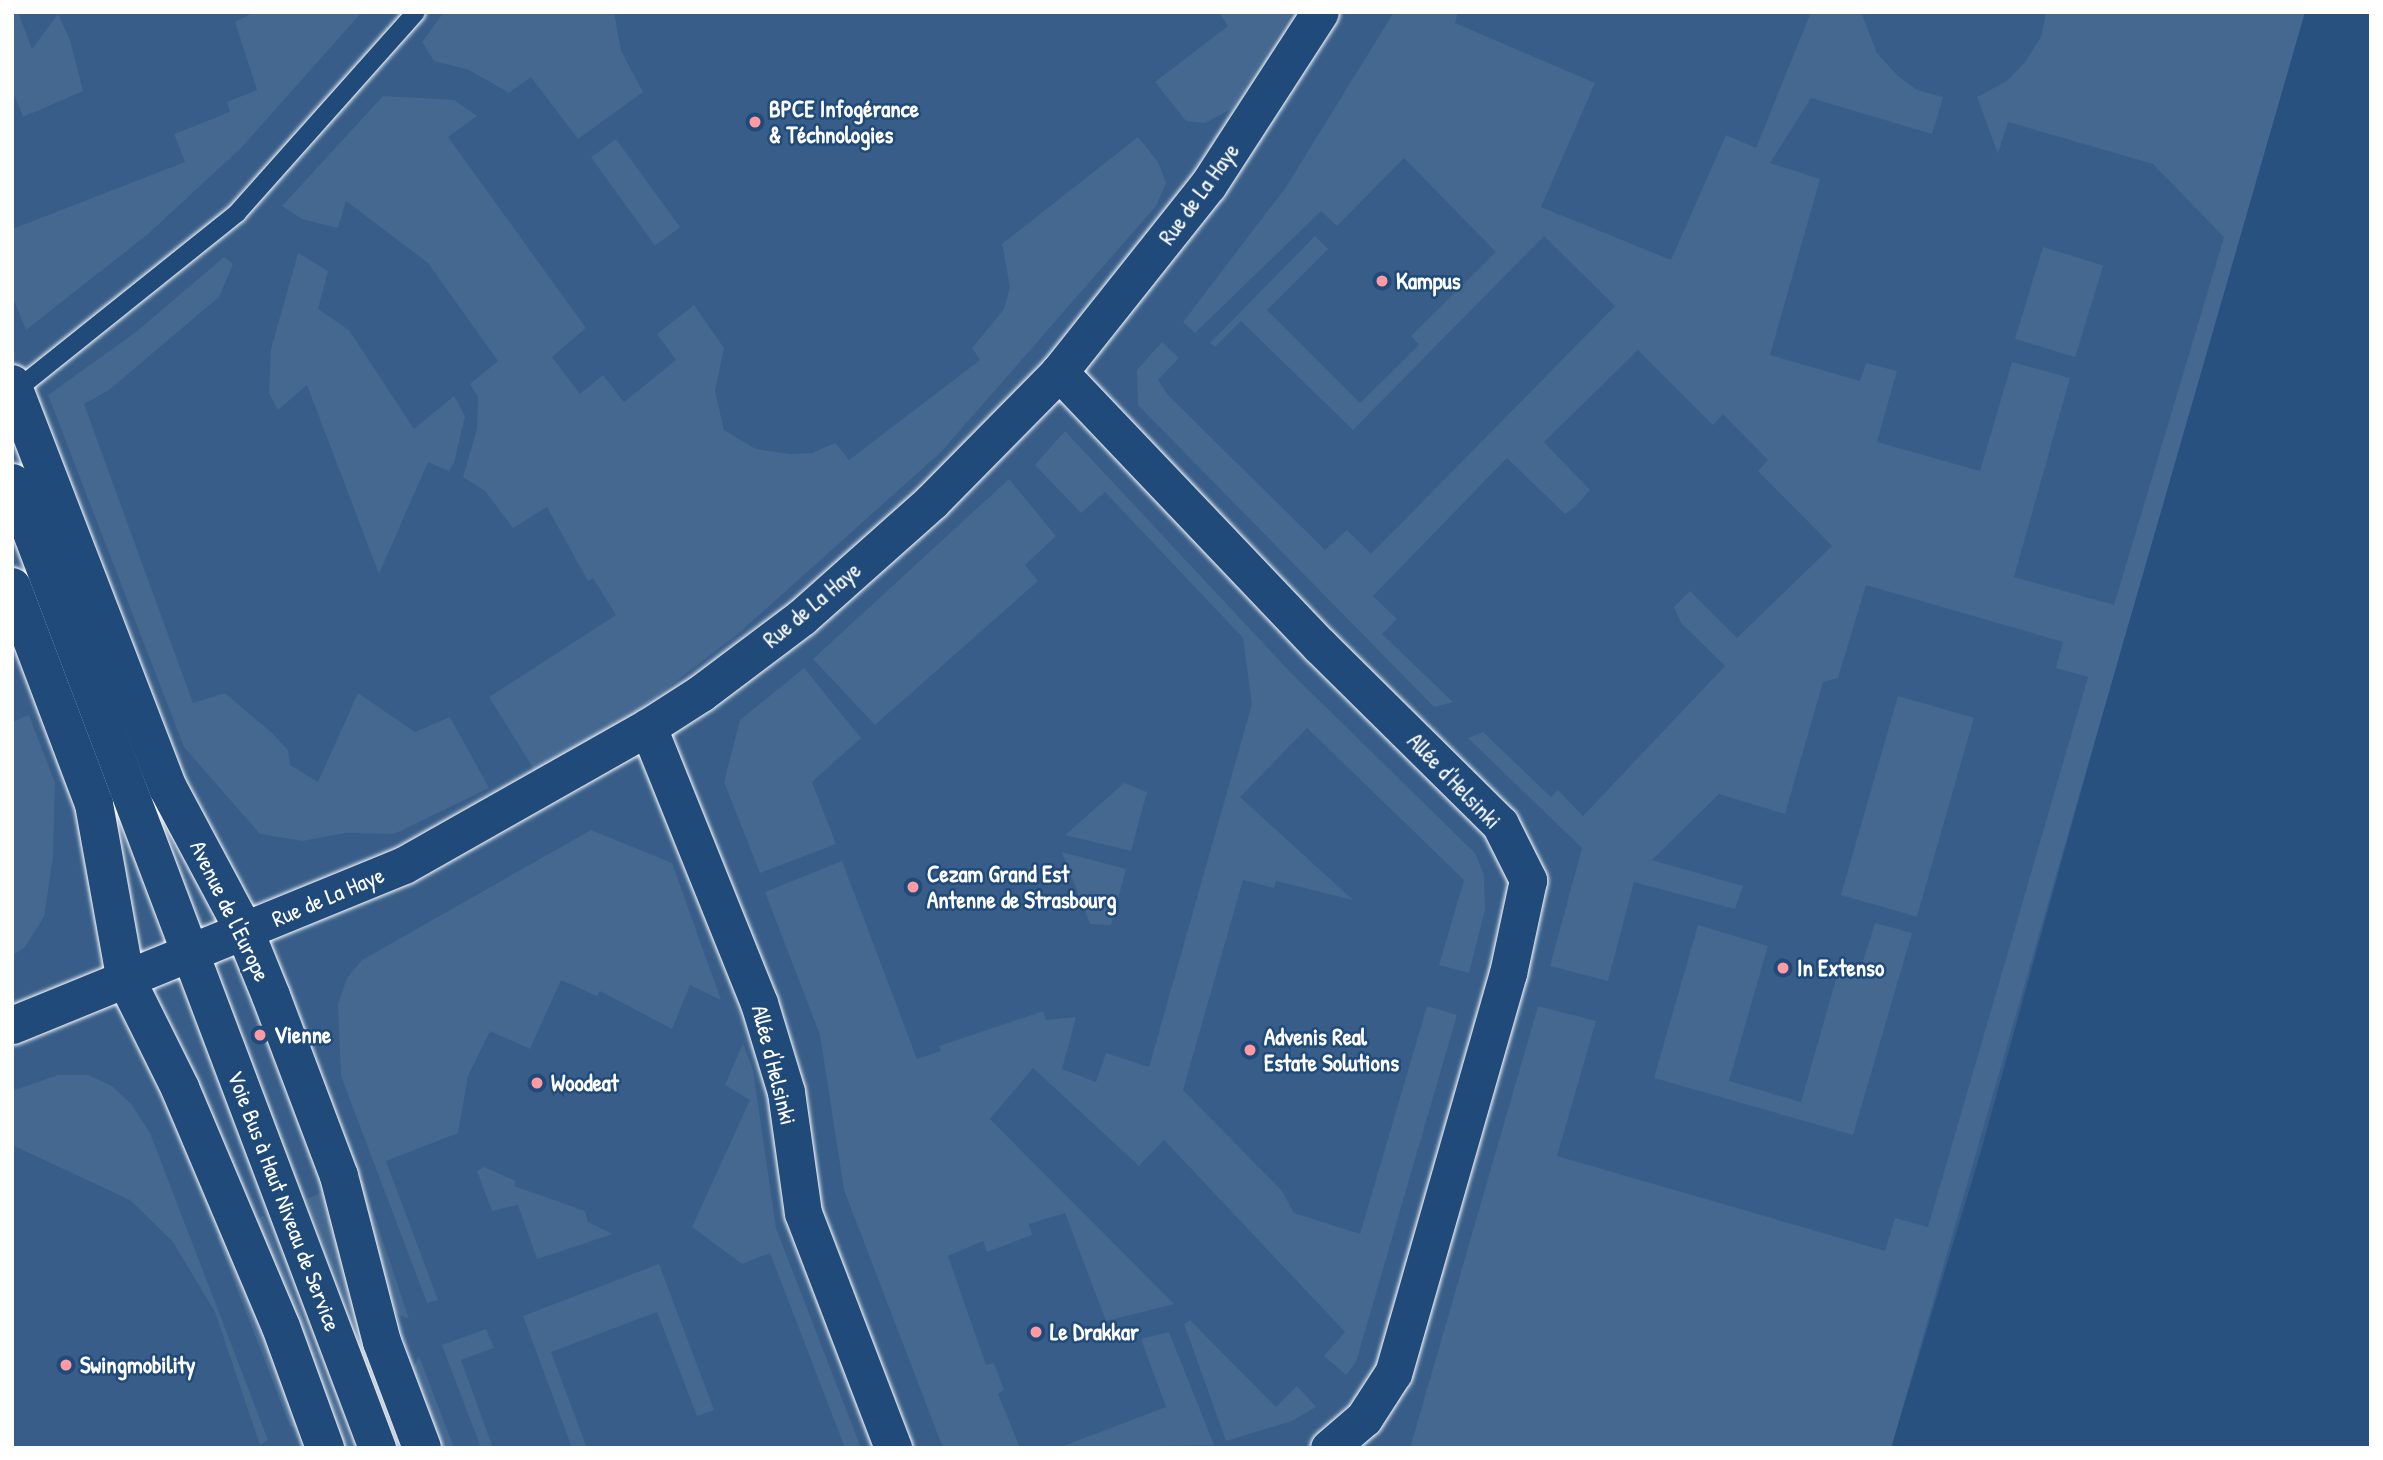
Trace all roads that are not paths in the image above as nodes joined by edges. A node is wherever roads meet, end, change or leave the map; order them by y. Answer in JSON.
{"nodes":[{"id":1,"x":416,"y":12,"type":"edge"},
{"id":2,"x":1320,"y":12,"type":"edge"},
{"id":3,"x":1059,"y":372,"type":"junction"},
{"id":4,"x":13,"y":387,"type":"edge"},
{"id":5,"x":12,"y":482,"type":"edge"},
{"id":6,"x":12,"y":587,"type":"edge"},
{"id":7,"x":648,"y":727,"type":"junction"},
{"id":8,"x":245,"y":932,"type":"junction"},
{"id":9,"x":190,"y":954,"type":"junction"},
{"id":10,"x":125,"y":977,"type":"junction"},
{"id":11,"x":12,"y":1025,"type":"edge"},
{"id":12,"x":325,"y":1448,"type":"edge"},
{"id":13,"x":377,"y":1448,"type":"edge"},
{"id":14,"x":422,"y":1448,"type":"edge"},
{"id":15,"x":893,"y":1448,"type":"edge"},
{"id":16,"x":1329,"y":1448,"type":"edge"}],
"edges":[{"from":1,"to":4,"type":"lane"},
{"from":2,"to":3,"type":"street","name":"Rue de La Haye"},
{"from":3,"to":7,"type":"street","name":"Rue de La Haye"},
{"from":3,"to":16,"type":"street","name":"Allée d'Helsinki"},
{"from":4,"to":8,"type":"street","name":"Avenue de l'Europe"},
{"from":5,"to":9,"type":"street","name":"Avenue de l'Europe"},
{"from":6,"to":10,"type":"street"},
{"from":7,"to":8,"type":"street","name":"Rue de La Haye"},
{"from":7,"to":15,"type":"street","name":"Allée d'Helsinki"},
{"from":8,"to":9,"type":"street","name":"Rue de La Haye"},
{"from":8,"to":14,"type":"street","name":"Avenue de l'Europe"},
{"from":9,"to":10,"type":"street","name":"Rue de La Haye"},
{"from":9,"to":13,"type":"street","name":"Voie Bus à Haut Niveau de Service"},
{"from":10,"to":11,"type":"street","name":"Rue de La Haye"},
{"from":10,"to":12,"type":"street"}]}
